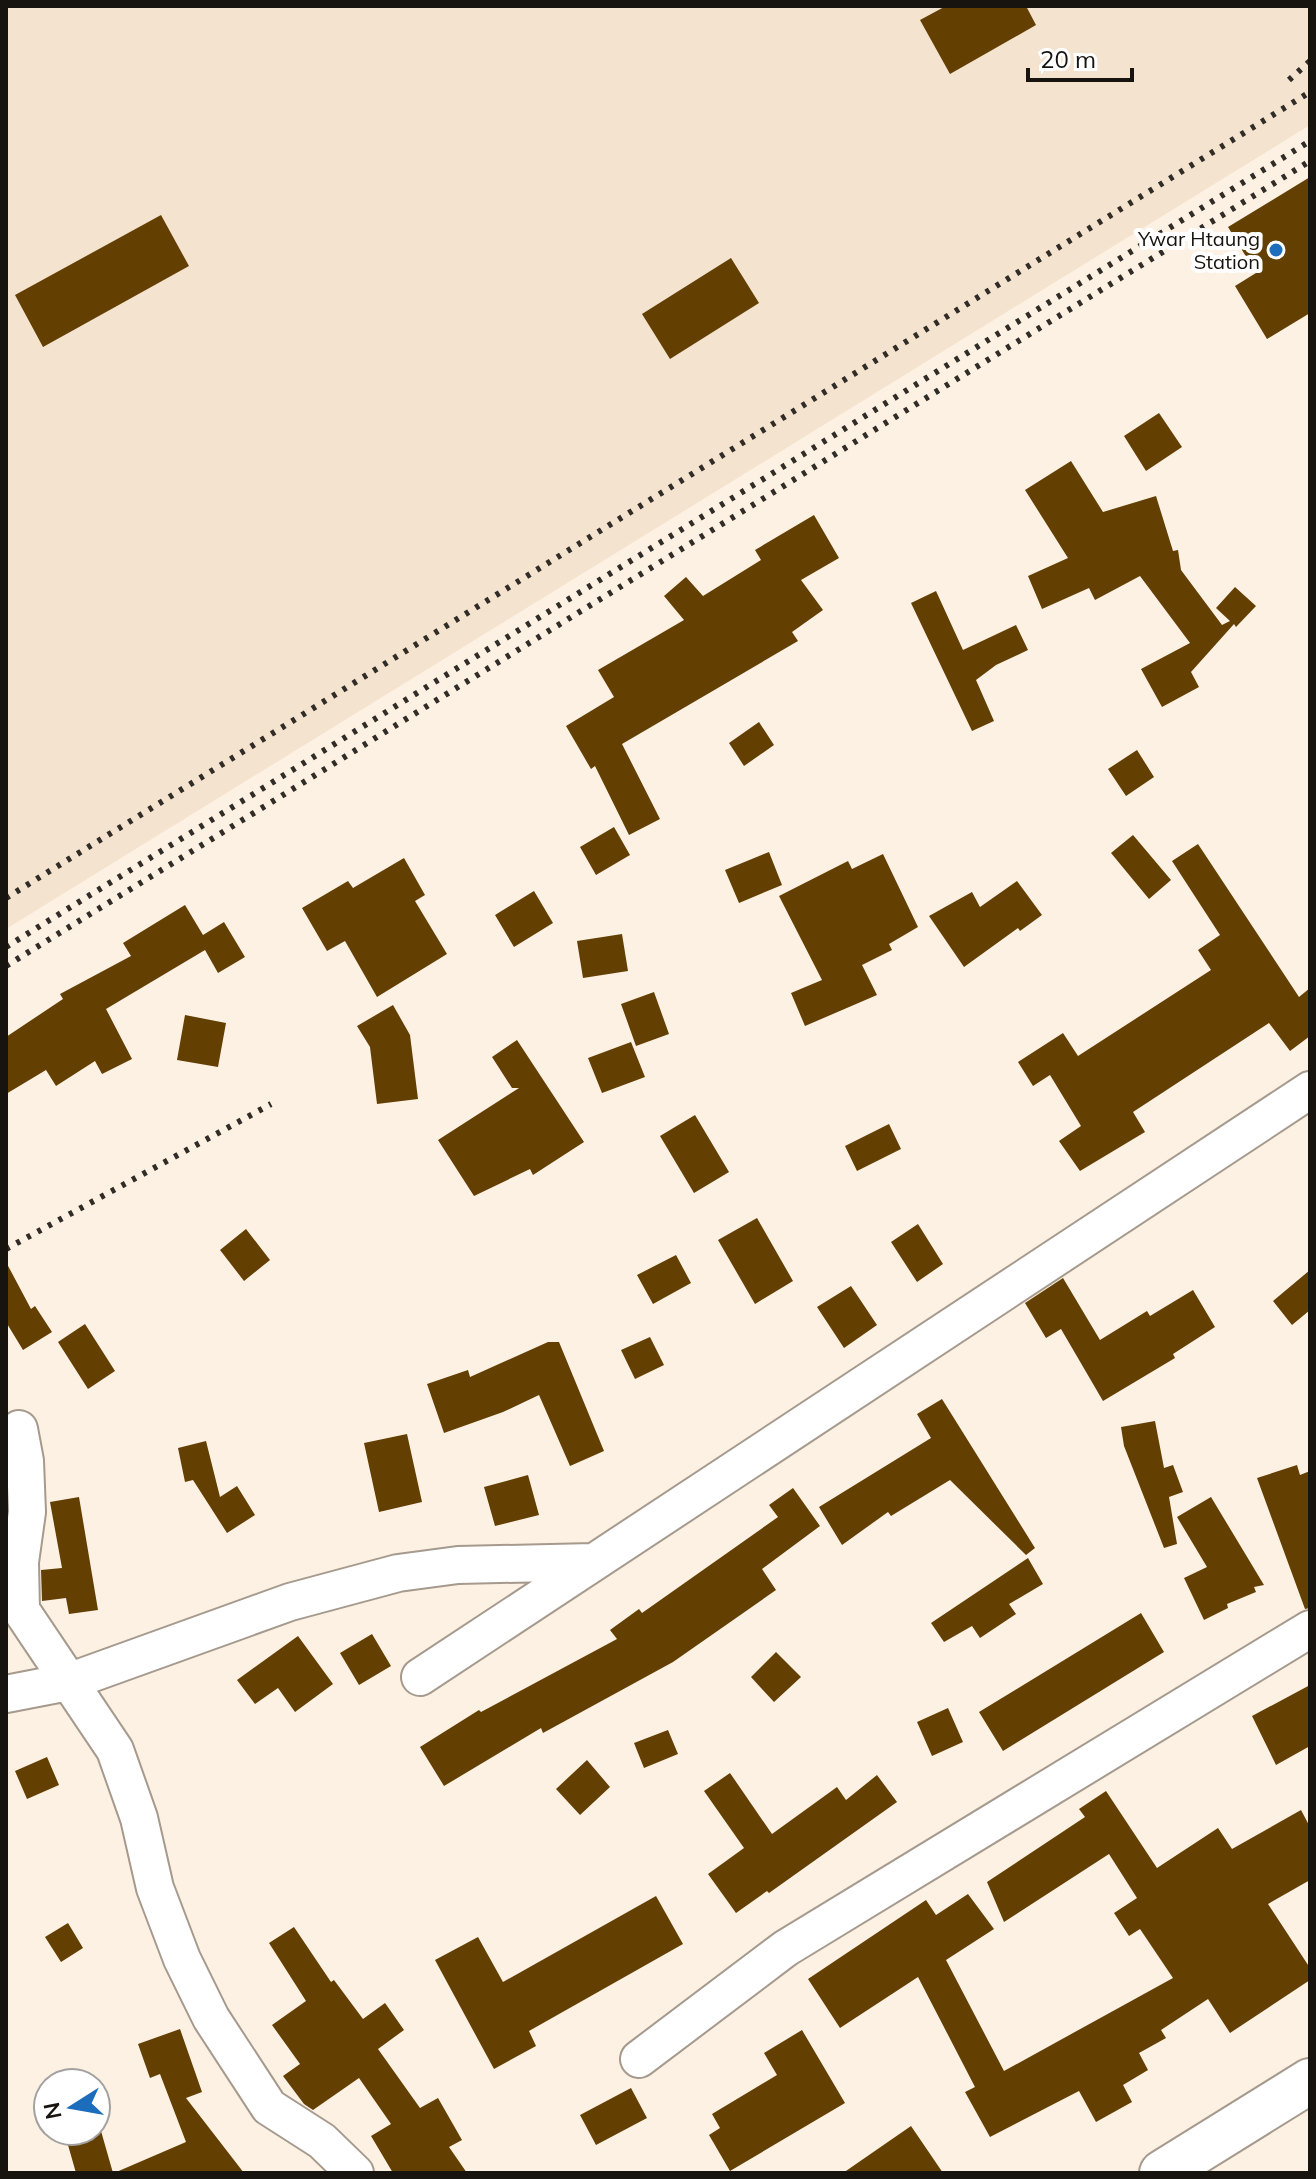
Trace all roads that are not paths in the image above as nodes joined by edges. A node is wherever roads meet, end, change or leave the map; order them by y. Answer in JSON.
{"nodes":[{"id":1,"x":1310,"y":1090,"type":"edge"},
{"id":2,"x":19,"y":1429,"type":"dead end"},
{"id":3,"x":593,"y":1562,"type":"junction"},
{"id":4,"x":1310,"y":1629,"type":"edge"},
{"id":5,"x":420,"y":1677,"type":"dead end"},
{"id":6,"x":68,"y":1682,"type":"junction"},
{"id":7,"x":6,"y":1694,"type":"edge"},
{"id":8,"x":639,"y":2059,"type":"dead end"},
{"id":9,"x":1310,"y":2081,"type":"edge"},
{"id":10,"x":355,"y":2173,"type":"edge"},
{"id":11,"x":1162,"y":2173,"type":"edge"}],
"edges":[{"from":1,"to":3,"type":"street"},
{"from":2,"to":6,"type":"street"},
{"from":3,"to":5,"type":"street"},
{"from":3,"to":6,"type":"street"},
{"from":4,"to":8,"type":"street"},
{"from":6,"to":7,"type":"street"},
{"from":6,"to":10,"type":"street"},
{"from":9,"to":11,"type":"street"}]}
